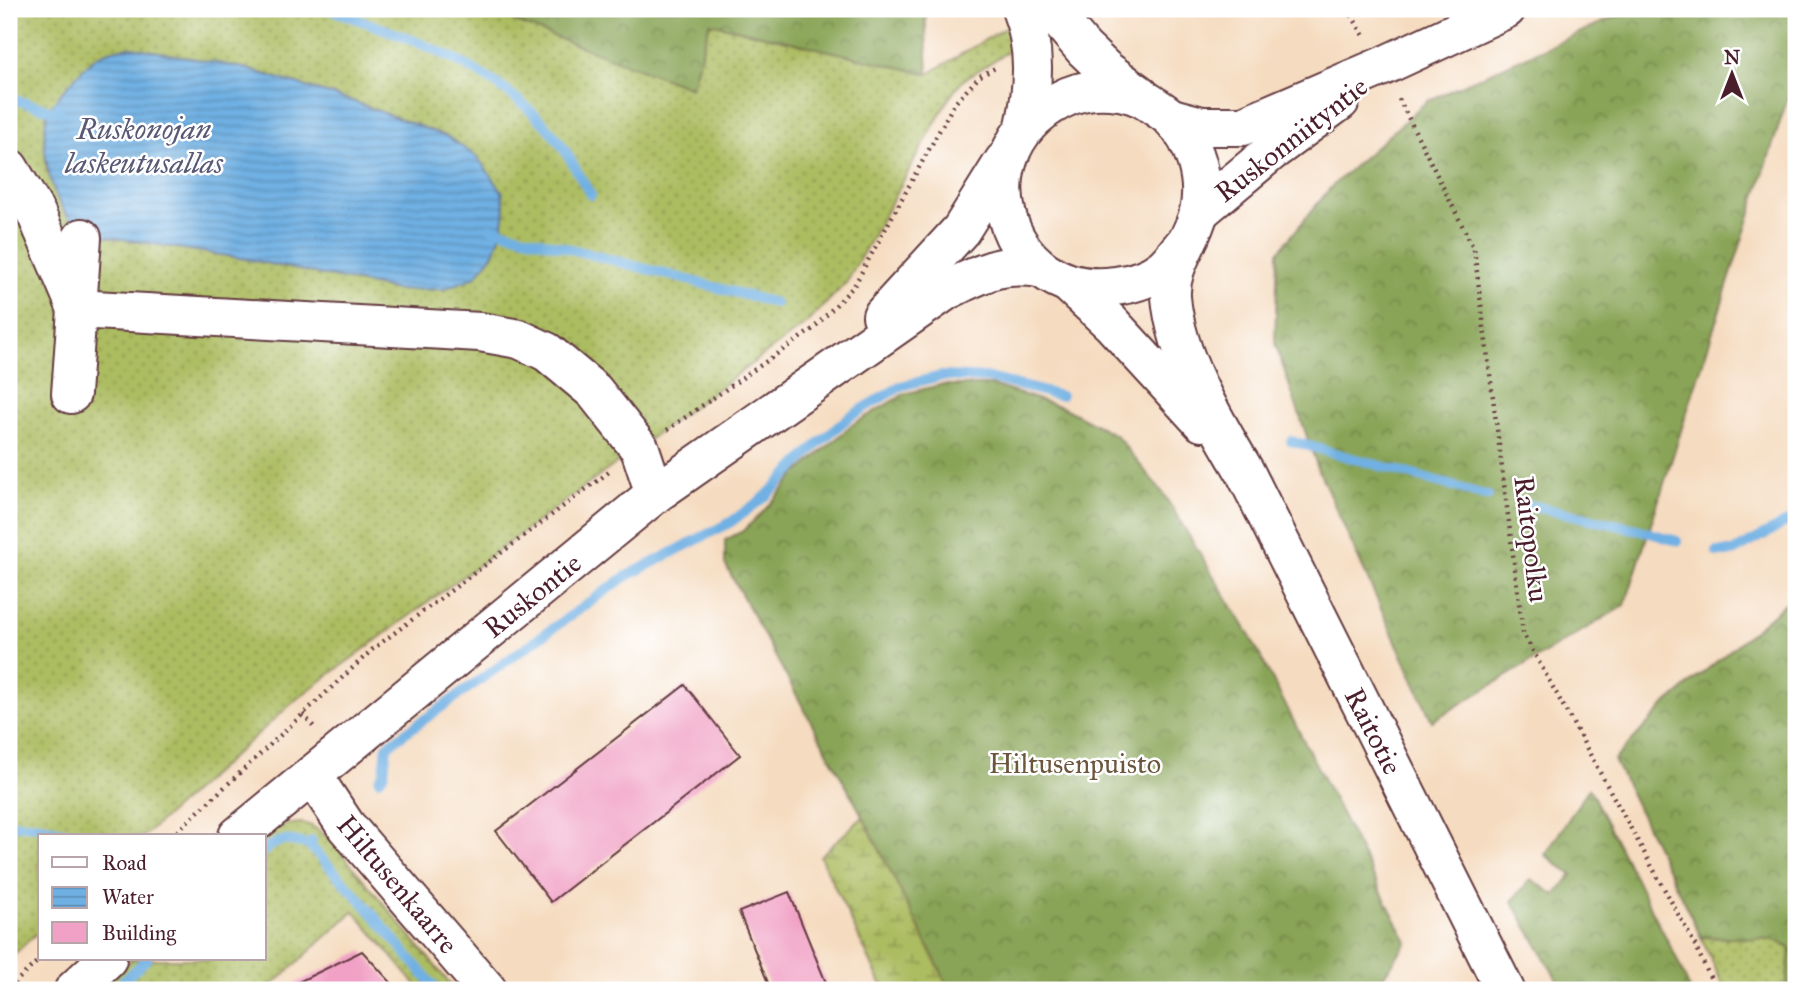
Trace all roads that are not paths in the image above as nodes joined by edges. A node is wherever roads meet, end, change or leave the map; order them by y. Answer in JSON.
{"nodes":[{"id":1,"x":1021,"y":9,"type":"edge"},
{"id":2,"x":1050,"y":9,"type":"edge"},
{"id":3,"x":1506,"y":9,"type":"edge"},
{"id":4,"x":1382,"y":66,"type":"junction"},
{"id":5,"x":1158,"y":109,"type":"junction"},
{"id":6,"x":1017,"y":139,"type":"junction"},
{"id":7,"x":9,"y":168,"type":"edge"},
{"id":8,"x":1192,"y":228,"type":"junction"},
{"id":9,"x":82,"y":238,"type":"dead end"},
{"id":10,"x":1054,"y":275,"type":"junction"},
{"id":11,"x":77,"y":309,"type":"junction"},
{"id":12,"x":836,"y":366,"type":"junction"},
{"id":13,"x":71,"y":394,"type":"dead end"},
{"id":14,"x":1245,"y":472,"type":"junction"},
{"id":15,"x":655,"y":495,"type":"junction"},
{"id":16,"x":312,"y":775,"type":"junction"},
{"id":17,"x":240,"y":834,"type":"edge"},
{"id":18,"x":106,"y":960,"type":"edge"},
{"id":19,"x":74,"y":990,"type":"edge"},
{"id":20,"x":487,"y":990,"type":"edge"},
{"id":21,"x":1505,"y":990,"type":"edge"}],
"edges":[{"from":1,"to":6,"type":"main road"},
{"from":2,"to":5,"type":"main road"},
{"from":3,"to":4,"type":"main road","name":"Ruskonniityntie"},
{"from":4,"to":5,"type":"main road","name":"Ruskonniityntie"},
{"from":4,"to":8,"type":"main road","name":"Ruskonniityntie"},
{"from":5,"to":6,"type":"main road"},
{"from":5,"to":8,"type":"main road"},
{"from":6,"to":10,"type":"main road"},
{"from":6,"to":12,"type":"main road","name":"Ruskontie"},
{"from":7,"to":11,"type":"main road"},
{"from":8,"to":10,"type":"main road"},
{"from":8,"to":14,"type":"main road","name":"Raitotie"},
{"from":9,"to":11,"type":"main road"},
{"from":10,"to":12,"type":"main road","name":"Ruskontie"},
{"from":10,"to":14,"type":"main road","name":"Raitotie"},
{"from":11,"to":13,"type":"main road"},
{"from":11,"to":15,"type":"main road"},
{"from":12,"to":15,"type":"main road","name":"Ruskontie"},
{"from":14,"to":21,"type":"main road","name":"Raitotie"},
{"from":15,"to":16,"type":"main road","name":"Ruskontie"},
{"from":16,"to":17,"type":"main road","name":"Ruskontie"},
{"from":16,"to":20,"type":"main road","name":"Hiltusenkaarre"},
{"from":18,"to":19,"type":"main road"}]}
